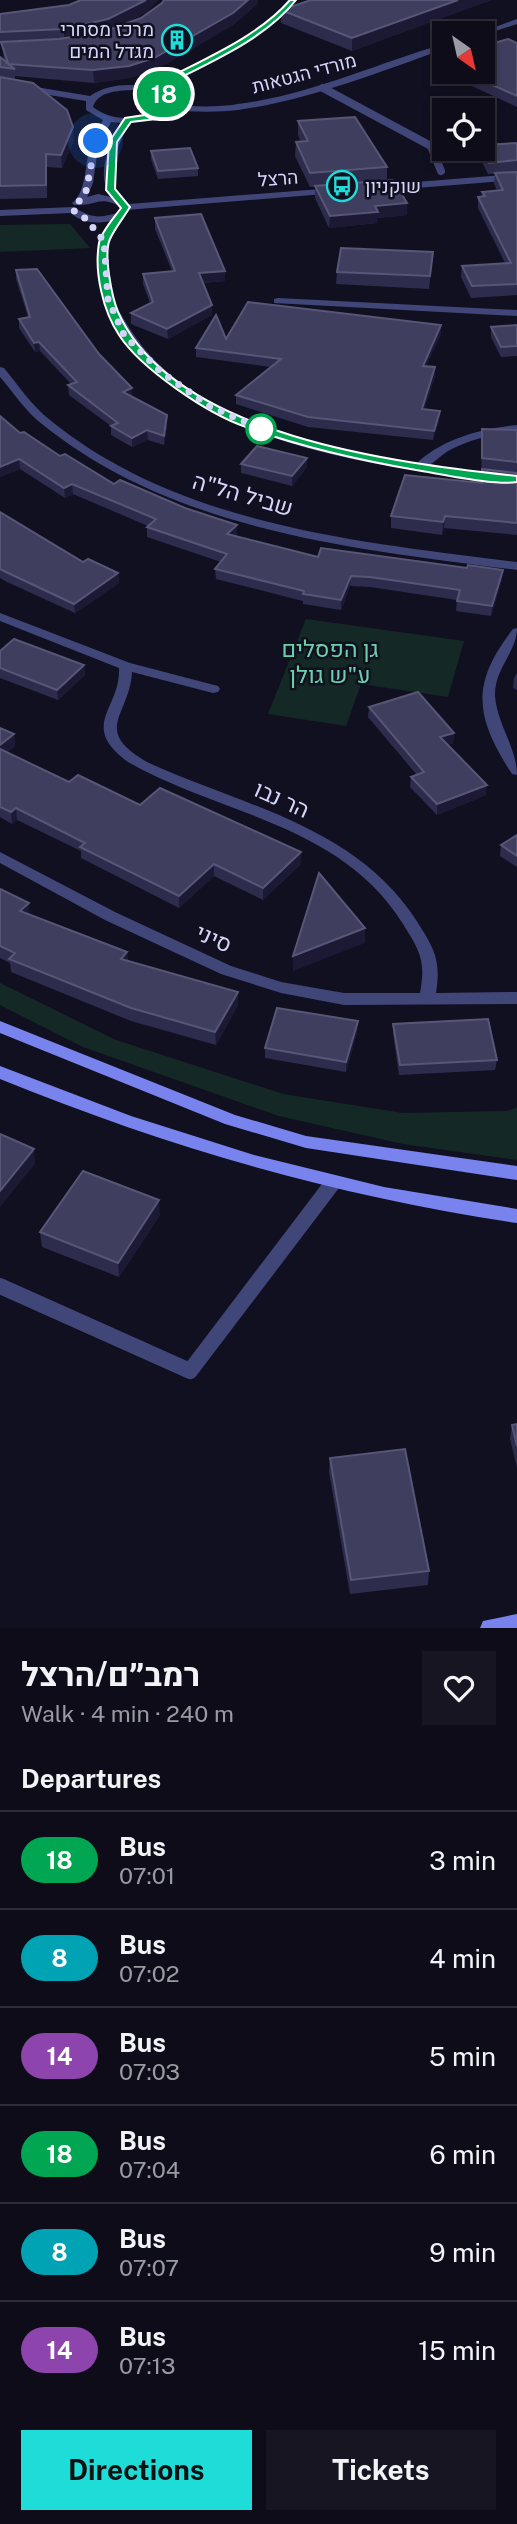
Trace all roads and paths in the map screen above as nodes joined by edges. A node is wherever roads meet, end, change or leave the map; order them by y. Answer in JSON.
{"nodes":[{"id":1,"x":292,"y":0,"type":"edge"},
{"id":2,"x":517,"y":21,"type":"edge"},
{"id":3,"x":495,"y":29,"type":"edge"},
{"id":4,"x":432,"y":50,"type":"edge"},
{"id":5,"x":0,"y":84,"type":"edge"},
{"id":6,"x":323,"y":88,"type":"junction"},
{"id":7,"x":152,"y":89,"type":"junction"},
{"id":8,"x":91,"y":99,"type":"junction"},
{"id":9,"x":168,"y":108,"type":"junction"},
{"id":10,"x":108,"y":118,"type":"junction"},
{"id":11,"x":128,"y":120,"type":"junction"},
{"id":12,"x":441,"y":172,"type":"dead end"},
{"id":13,"x":517,"y":177,"type":"edge"},
{"id":14,"x":366,"y":189,"type":"edge"},
{"id":15,"x":352,"y":190,"type":"edge"},
{"id":16,"x":81,"y":201,"type":"junction"},
{"id":17,"x":121,"y":208,"type":"junction"},
{"id":18,"x":73,"y":210,"type":"junction"},
{"id":19,"x":0,"y":213,"type":"edge"},
{"id":20,"x":86,"y":219,"type":"junction"},
{"id":21,"x":104,"y":241,"type":"junction"},
{"id":22,"x":278,"y":301,"type":"dead end"},
{"id":23,"x":517,"y":313,"type":"edge"},
{"id":24,"x":0,"y":370,"type":"edge"},
{"id":25,"x":517,"y":428,"type":"edge"},
{"id":26,"x":419,"y":467,"type":"junction"},
{"id":27,"x":517,"y":480,"type":"edge"},
{"id":28,"x":517,"y":566,"type":"edge"},
{"id":29,"x":0,"y":617,"type":"edge"},
{"id":30,"x":517,"y":632,"type":"edge"},
{"id":31,"x":125,"y":666,"type":"junction"},
{"id":32,"x":213,"y":689,"type":"dead end"},
{"id":33,"x":517,"y":771,"type":"edge"},
{"id":34,"x":0,"y":857,"type":"edge"},
{"id":35,"x":517,"y":998,"type":"edge"},
{"id":36,"x":427,"y":1000,"type":"junction"},
{"id":37,"x":0,"y":1027,"type":"edge"},
{"id":38,"x":0,"y":1072,"type":"edge"},
{"id":39,"x":517,"y":1173,"type":"edge"},
{"id":40,"x":332,"y":1184,"type":"junction"},
{"id":41,"x":517,"y":1216,"type":"edge"},
{"id":42,"x":0,"y":1286,"type":"edge"},
{"id":43,"x":517,"y":1624,"type":"edge"},
{"id":44,"x":490,"y":1628,"type":"edge"}],
"edges":[{"from":1,"to":7,"type":"street"},
{"from":2,"to":3,"type":"street"},
{"from":4,"to":6,"type":"street","name":"מורדי הגטאות"},
{"from":5,"to":8,"type":"street"},
{"from":6,"to":9,"type":"street","name":"מורדי הגטאות"},
{"from":6,"to":12,"type":"lane"},
{"from":7,"to":8,"type":"street"},
{"from":7,"to":9,"type":"street"},
{"from":8,"to":10,"type":"street"},
{"from":9,"to":11,"type":"street","name":"מורדי הגטאות"},
{"from":10,"to":11,"type":"street","name":"מורדי הגטאות"},
{"from":10,"to":16,"type":"street"},
{"from":11,"to":17,"type":"street"},
{"from":13,"to":14,"type":"street"},
{"from":15,"to":17,"type":"street","name":"הרצל"},
{"from":16,"to":17,"type":"street"},
{"from":16,"to":18,"type":"street"},
{"from":17,"to":20,"type":"street"},
{"from":17,"to":21,"type":"street"},
{"from":18,"to":19,"type":"street"},
{"from":18,"to":20,"type":"street"},
{"from":20,"to":21,"type":"street"},
{"from":21,"to":26,"type":"street"},
{"from":22,"to":23,"type":"street"},
{"from":24,"to":28,"type":"street","name":"שביל הל\"ה"},
{"from":25,"to":26,"type":"street"},
{"from":26,"to":27,"type":"street"},
{"from":29,"to":31,"type":"street"},
{"from":30,"to":33,"type":"street"},
{"from":31,"to":32,"type":"street"},
{"from":31,"to":36,"type":"street","name":"הר נבו"},
{"from":34,"to":36,"type":"street","name":"סיני"},
{"from":35,"to":36,"type":"street","name":"סיני"},
{"from":37,"to":39,"type":"main road"},
{"from":38,"to":40,"type":"main road"},
{"from":40,"to":41,"type":"main road"},
{"from":40,"to":42,"type":"lane"},
{"from":43,"to":44,"type":"main road"}]}
